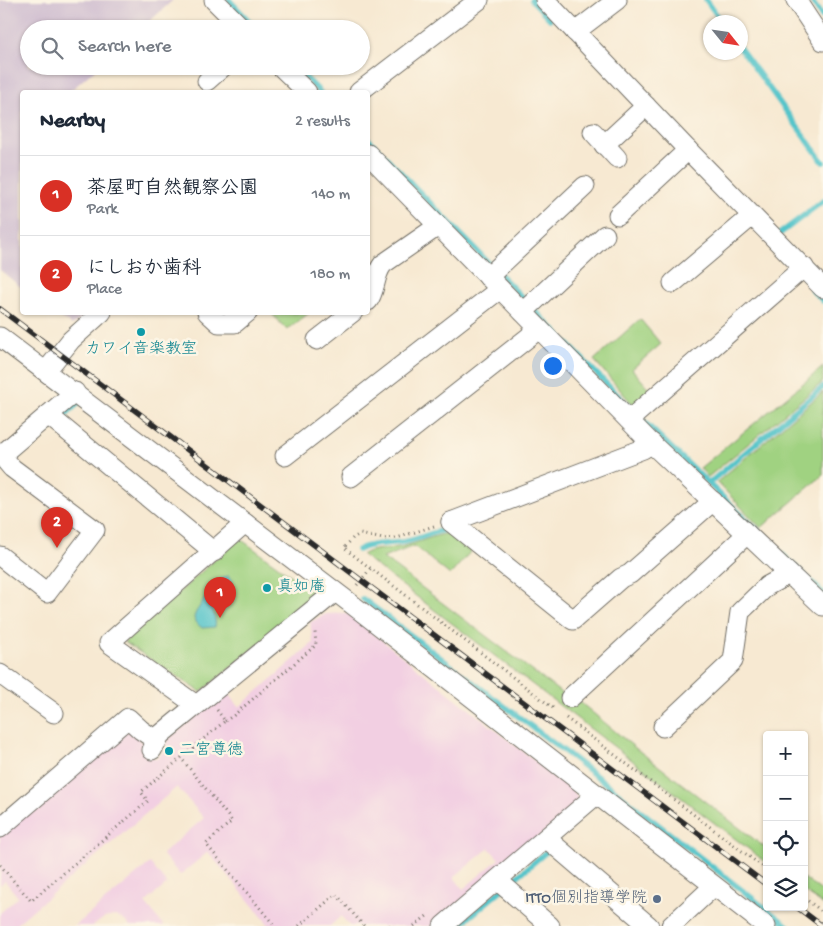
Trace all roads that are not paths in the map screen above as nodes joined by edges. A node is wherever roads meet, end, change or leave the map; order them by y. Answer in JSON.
{"nodes":[{"id":1,"x":214,"y":0,"type":"edge"},
{"id":2,"x":479,"y":0,"type":"edge"},
{"id":3,"x":545,"y":0,"type":"edge"},
{"id":4,"x":617,"y":0,"type":"edge"},
{"id":5,"x":796,"y":0,"type":"edge"},
{"id":6,"x":234,"y":20,"type":"edge"},
{"id":7,"x":575,"y":32,"type":"junction"},
{"id":8,"x":823,"y":41,"type":"edge"},
{"id":9,"x":213,"y":75,"type":"edge"},
{"id":10,"x":289,"y":75,"type":"edge"},
{"id":11,"x":207,"y":80,"type":"dead end"},
{"id":12,"x":305,"y":90,"type":"edge"},
{"id":13,"x":362,"y":90,"type":"edge"},
{"id":14,"x":642,"y":110,"type":"junction"},
{"id":15,"x":605,"y":145,"type":"dead end"},
{"id":16,"x":684,"y":154,"type":"junction"},
{"id":17,"x":370,"y":156,"type":"edge"},
{"id":18,"x":584,"y":186,"type":"dead end"},
{"id":19,"x":618,"y":215,"type":"dead end"},
{"id":20,"x":748,"y":220,"type":"junction"},
{"id":21,"x":438,"y":226,"type":"junction"},
{"id":22,"x":605,"y":235,"type":"dead end"},
{"id":23,"x":799,"y":271,"type":"junction"},
{"id":24,"x":494,"y":276,"type":"junction"},
{"id":25,"x":673,"y":284,"type":"dead end"},
{"id":26,"x":823,"y":288,"type":"edge"},
{"id":27,"x":370,"y":298,"type":"edge"},
{"id":28,"x":528,"y":307,"type":"junction"},
{"id":29,"x":99,"y":315,"type":"edge"},
{"id":30,"x":210,"y":315,"type":"edge"},
{"id":31,"x":244,"y":315,"type":"edge"},
{"id":32,"x":348,"y":315,"type":"edge"},
{"id":33,"x":539,"y":329,"type":"junction"},
{"id":34,"x":0,"y":337,"type":"edge"},
{"id":35,"x":317,"y":340,"type":"dead end"},
{"id":36,"x":46,"y":371,"type":"junction"},
{"id":37,"x":74,"y":392,"type":"junction"},
{"id":38,"x":634,"y":416,"type":"junction"},
{"id":39,"x":53,"y":420,"type":"junction"},
{"id":40,"x":654,"y":445,"type":"junction"},
{"id":41,"x":285,"y":456,"type":"dead end"},
{"id":42,"x":5,"y":460,"type":"edge"},
{"id":43,"x":351,"y":477,"type":"dead end"},
{"id":44,"x":713,"y":502,"type":"junction"},
{"id":45,"x":245,"y":523,"type":"junction"},
{"id":46,"x":747,"y":534,"type":"junction"},
{"id":47,"x":214,"y":552,"type":"junction"},
{"id":48,"x":0,"y":556,"type":"edge"},
{"id":49,"x":790,"y":574,"type":"junction"},
{"id":50,"x":344,"y":591,"type":"junction"},
{"id":51,"x":823,"y":606,"type":"edge"},
{"id":52,"x":0,"y":674,"type":"edge"},
{"id":53,"x":570,"y":698,"type":"dead end"},
{"id":54,"x":201,"y":701,"type":"junction"},
{"id":55,"x":54,"y":713,"type":"dead end"},
{"id":56,"x":663,"y":727,"type":"dead end"},
{"id":57,"x":596,"y":795,"type":"junction"},
{"id":58,"x":0,"y":828,"type":"edge"},
{"id":59,"x":552,"y":843,"type":"junction"},
{"id":60,"x":503,"y":885,"type":"junction"},
{"id":61,"x":714,"y":886,"type":"junction"},
{"id":62,"x":437,"y":919,"type":"edge"},
{"id":63,"x":550,"y":926,"type":"edge"},
{"id":64,"x":649,"y":926,"type":"edge"},
{"id":65,"x":671,"y":926,"type":"edge"},
{"id":66,"x":766,"y":926,"type":"edge"}],
"edges":[{"from":1,"to":6,"type":"street"},
{"from":2,"to":13,"type":"street"},
{"from":3,"to":7,"type":"street"},
{"from":4,"to":7,"type":"street"},
{"from":5,"to":8,"type":"street"},
{"from":7,"to":14,"type":"street"},
{"from":9,"to":11,"type":"street"},
{"from":10,"to":12,"type":"street"},
{"from":14,"to":15,"type":"street"},
{"from":14,"to":16,"type":"street"},
{"from":16,"to":19,"type":"street"},
{"from":16,"to":20,"type":"street"},
{"from":17,"to":21,"type":"street"},
{"from":18,"to":24,"type":"street"},
{"from":20,"to":23,"type":"street"},
{"from":20,"to":25,"type":"street"},
{"from":21,"to":24,"type":"street"},
{"from":21,"to":27,"type":"street"},
{"from":22,"to":28,"type":"street"},
{"from":23,"to":26,"type":"street"},
{"from":23,"to":38,"type":"street"},
{"from":24,"to":28,"type":"street"},
{"from":24,"to":41,"type":"street"},
{"from":28,"to":33,"type":"street"},
{"from":29,"to":36,"type":"street"},
{"from":30,"to":31,"type":"street"},
{"from":32,"to":35,"type":"street"},
{"from":33,"to":38,"type":"street"},
{"from":33,"to":43,"type":"street"},
{"from":34,"to":36,"type":"street"},
{"from":36,"to":37,"type":"street"},
{"from":37,"to":39,"type":"street"},
{"from":37,"to":45,"type":"street"},
{"from":38,"to":40,"type":"street"},
{"from":39,"to":42,"type":"street"},
{"from":39,"to":47,"type":"street"},
{"from":40,"to":44,"type":"street"},
{"from":40,"to":44,"type":"street"},
{"from":42,"to":48,"type":"street"},
{"from":44,"to":46,"type":"street"},
{"from":45,"to":47,"type":"street"},
{"from":45,"to":50,"type":"street"},
{"from":46,"to":49,"type":"street"},
{"from":46,"to":53,"type":"street"},
{"from":47,"to":54,"type":"street"},
{"from":49,"to":51,"type":"street"},
{"from":49,"to":56,"type":"street"},
{"from":50,"to":54,"type":"street"},
{"from":50,"to":57,"type":"street"},
{"from":52,"to":55,"type":"street"},
{"from":54,"to":58,"type":"street"},
{"from":57,"to":59,"type":"street"},
{"from":57,"to":61,"type":"street"},
{"from":59,"to":60,"type":"street"},
{"from":59,"to":64,"type":"street"},
{"from":60,"to":62,"type":"street"},
{"from":60,"to":63,"type":"street"},
{"from":61,"to":65,"type":"street"},
{"from":61,"to":66,"type":"street"}]}
